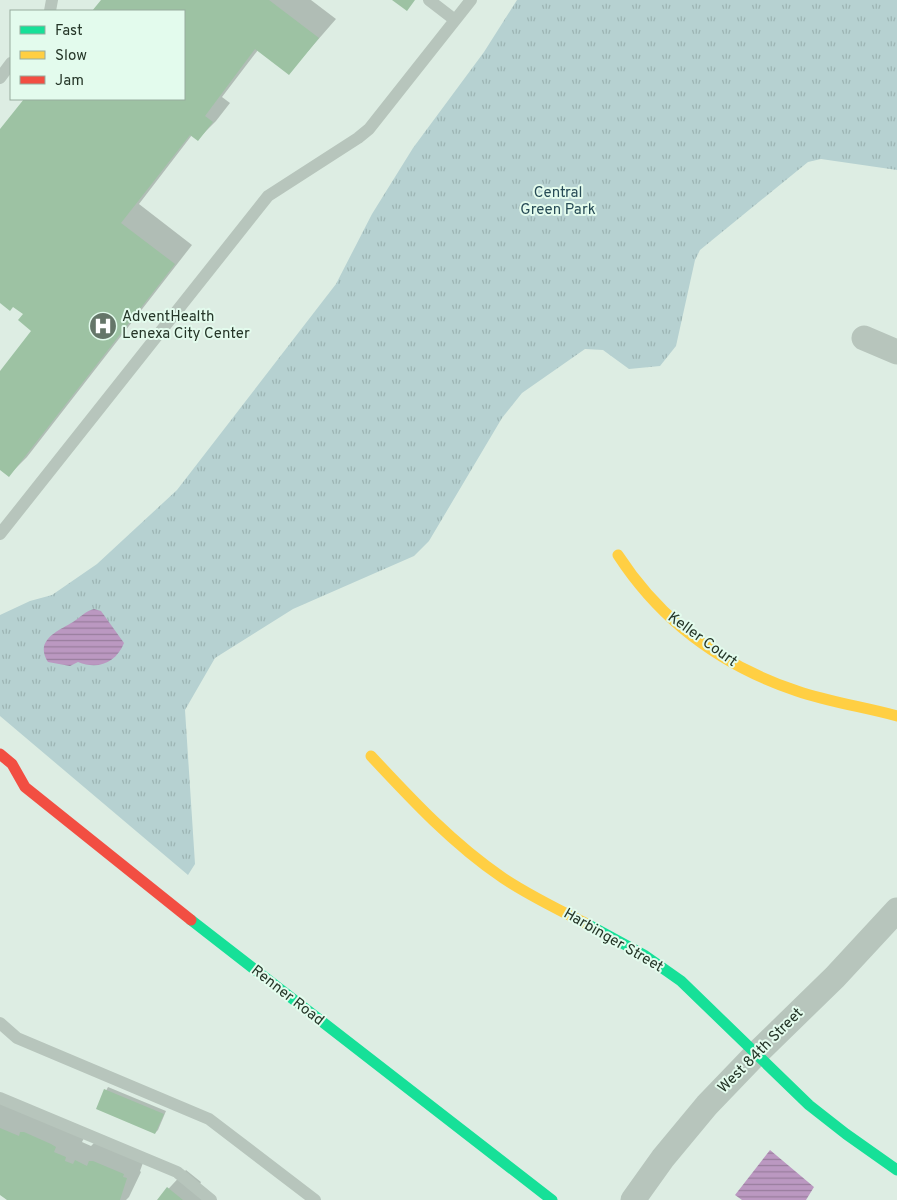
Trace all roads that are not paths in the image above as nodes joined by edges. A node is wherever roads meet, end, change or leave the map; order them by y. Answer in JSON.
{"nodes":[{"id":1,"x":429,"y":0,"type":"edge"},
{"id":2,"x":471,"y":0,"type":"edge"},
{"id":3,"x":455,"y":20,"type":"junction"},
{"id":4,"x":10,"y":64,"type":"edge"},
{"id":5,"x":0,"y":78,"type":"edge"},
{"id":6,"x":864,"y":338,"type":"dead end"},
{"id":7,"x":897,"y":352,"type":"edge"},
{"id":8,"x":0,"y":534,"type":"edge"},
{"id":9,"x":618,"y":555,"type":"dead end"},
{"id":10,"x":897,"y":716,"type":"edge"},
{"id":11,"x":0,"y":754,"type":"edge"},
{"id":12,"x":371,"y":756,"type":"dead end"},
{"id":13,"x":8,"y":784,"type":"dead end"},
{"id":14,"x":25,"y":787,"type":"junction"},
{"id":15,"x":897,"y":910,"type":"edge"},
{"id":16,"x":0,"y":1023,"type":"edge"},
{"id":17,"x":756,"y":1054,"type":"junction"},
{"id":18,"x":0,"y":1098,"type":"edge"},
{"id":19,"x":897,"y":1170,"type":"edge"},
{"id":20,"x":211,"y":1200,"type":"edge"},
{"id":21,"x":315,"y":1200,"type":"edge"},
{"id":22,"x":552,"y":1200,"type":"edge"},
{"id":23,"x":633,"y":1200,"type":"edge"}],
"edges":[{"from":1,"to":3,"type":"lane"},
{"from":2,"to":3,"type":"lane"},
{"from":3,"to":8,"type":"lane"},
{"from":4,"to":5,"type":"lane"},
{"from":6,"to":7,"type":"street"},
{"from":9,"to":10,"type":"street","name":"Keller Court"},
{"from":11,"to":14,"type":"street","name":"Renner Road"},
{"from":12,"to":17,"type":"street","name":"Harbinger Street"},
{"from":13,"to":14,"type":"street","name":"Renner Road"},
{"from":14,"to":22,"type":"street","name":"Renner Road"},
{"from":15,"to":17,"type":"street","name":"West 84th Street"},
{"from":16,"to":21,"type":"lane"},
{"from":17,"to":19,"type":"street","name":"Harbinger Street"},
{"from":17,"to":23,"type":"street","name":"West 84th Street"},
{"from":18,"to":20,"type":"lane"}]}
